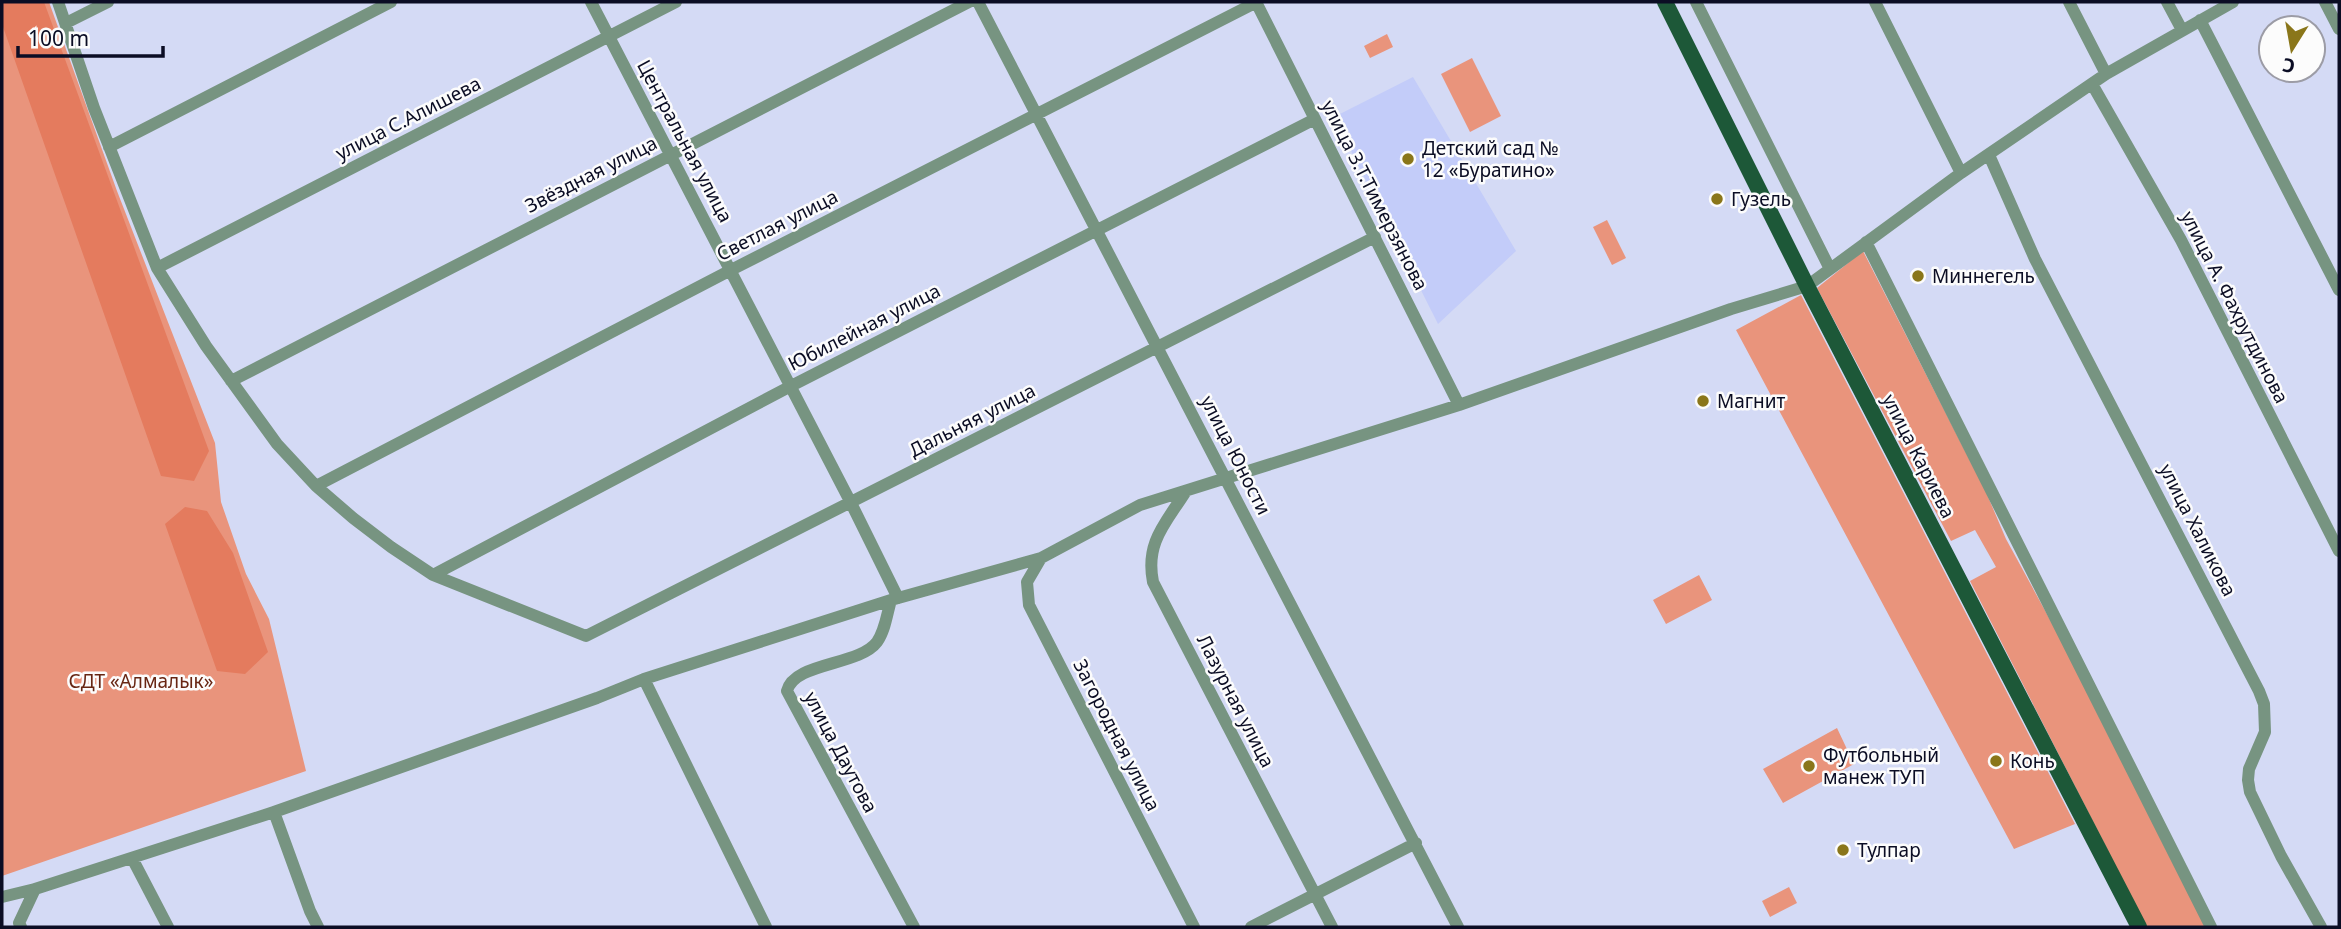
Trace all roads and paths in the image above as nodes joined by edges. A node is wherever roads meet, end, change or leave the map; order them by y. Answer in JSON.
{"nodes":[{"id":1,"x":58,"y":2,"type":"edge"},
{"id":2,"x":108,"y":2,"type":"edge"},
{"id":3,"x":391,"y":2,"type":"edge"},
{"id":4,"x":591,"y":2,"type":"edge"},
{"id":5,"x":676,"y":2,"type":"edge"},
{"id":6,"x":969,"y":2,"type":"edge"},
{"id":7,"x":978,"y":2,"type":"edge"},
{"id":8,"x":1256,"y":2,"type":"edge"},
{"id":9,"x":1665,"y":2,"type":"edge"},
{"id":10,"x":1696,"y":2,"type":"edge"},
{"id":11,"x":1875,"y":2,"type":"edge"},
{"id":12,"x":2069,"y":2,"type":"edge"},
{"id":13,"x":2167,"y":2,"type":"edge"},
{"id":14,"x":2233,"y":2,"type":"edge"},
{"id":15,"x":2325,"y":2,"type":"edge"},
{"id":16,"x":2200,"y":20,"type":"junction"},
{"id":17,"x":66,"y":23,"type":"junction"},
{"id":18,"x":2339,"y":29,"type":"edge"},
{"id":19,"x":2182,"y":30,"type":"junction"},
{"id":20,"x":609,"y":36,"type":"junction"},
{"id":21,"x":2106,"y":74,"type":"junction"},
{"id":22,"x":2092,"y":84,"type":"junction"},
{"id":23,"x":1037,"y":115,"type":"junction"},
{"id":24,"x":1315,"y":118,"type":"junction"},
{"id":25,"x":109,"y":147,"type":"junction"},
{"id":26,"x":670,"y":155,"type":"junction"},
{"id":27,"x":1989,"y":155,"type":"junction"},
{"id":28,"x":1961,"y":173,"type":"junction"},
{"id":29,"x":1097,"y":231,"type":"junction"},
{"id":30,"x":1374,"y":237,"type":"junction"},
{"id":31,"x":1866,"y":242,"type":"junction"},
{"id":32,"x":157,"y":268,"type":"junction"},
{"id":33,"x":731,"y":270,"type":"junction"},
{"id":34,"x":1830,"y":270,"type":"junction"},
{"id":35,"x":1807,"y":286,"type":"junction"},
{"id":36,"x":2339,"y":290,"type":"edge"},
{"id":37,"x":1159,"y":348,"type":"junction"},
{"id":38,"x":231,"y":381,"type":"junction"},
{"id":39,"x":791,"y":386,"type":"junction"},
{"id":40,"x":1459,"y":405,"type":"junction"},
{"id":41,"x":1226,"y":479,"type":"junction"},
{"id":42,"x":316,"y":486,"type":"junction"},
{"id":43,"x":1186,"y":491,"type":"junction"},
{"id":44,"x":851,"y":502,"type":"junction"},
{"id":45,"x":2339,"y":551,"type":"edge"},
{"id":46,"x":1041,"y":558,"type":"junction"},
{"id":47,"x":433,"y":575,"type":"junction"},
{"id":48,"x":894,"y":599,"type":"junction"},
{"id":49,"x":643,"y":679,"type":"junction"},
{"id":50,"x":274,"y":812,"type":"junction"},
{"id":51,"x":1416,"y":843,"type":"junction"},
{"id":52,"x":132,"y":858,"type":"junction"},
{"id":53,"x":34,"y":889,"type":"junction"},
{"id":54,"x":1315,"y":894,"type":"junction"},
{"id":55,"x":2,"y":897,"type":"edge"},
{"id":56,"x":21,"y":927,"type":"edge"},
{"id":57,"x":168,"y":927,"type":"edge"},
{"id":58,"x":318,"y":927,"type":"edge"},
{"id":59,"x":766,"y":927,"type":"edge"},
{"id":60,"x":914,"y":927,"type":"edge"},
{"id":61,"x":1194,"y":927,"type":"edge"},
{"id":62,"x":1251,"y":927,"type":"edge"},
{"id":63,"x":1332,"y":927,"type":"edge"},
{"id":64,"x":1458,"y":927,"type":"edge"},
{"id":65,"x":2138,"y":927,"type":"edge"},
{"id":66,"x":2211,"y":927,"type":"edge"},
{"id":67,"x":2321,"y":927,"type":"edge"}],
"edges":[{"from":1,"to":17,"type":"street"},
{"from":2,"to":17,"type":"street"},
{"from":3,"to":25,"type":"street"},
{"from":4,"to":20,"type":"street","name":"Центральная улица"},
{"from":5,"to":20,"type":"street","name":"улица С.Алишева"},
{"from":6,"to":26,"type":"street","name":"Звёздная улица"},
{"from":7,"to":23,"type":"street","name":"улица Юности"},
{"from":8,"to":23,"type":"street","name":"Светлая улица"},
{"from":8,"to":24,"type":"street","name":"улица З.Т.Тимерзянова"},
{"from":9,"to":35,"type":"main road","name":"улица Кариева"},
{"from":10,"to":34,"type":"street"},
{"from":11,"to":28,"type":"street"},
{"from":12,"to":21,"type":"street"},
{"from":13,"to":19,"type":"street"},
{"from":14,"to":16,"type":"street"},
{"from":15,"to":18,"type":"street"},
{"from":16,"to":19,"type":"street"},
{"from":16,"to":36,"type":"street"},
{"from":17,"to":25,"type":"street"},
{"from":19,"to":21,"type":"street"},
{"from":20,"to":26,"type":"street","name":"Центральная улица"},
{"from":20,"to":32,"type":"street","name":"улица С.Алишева"},
{"from":21,"to":22,"type":"street"},
{"from":22,"to":27,"type":"street"},
{"from":22,"to":45,"type":"street","name":"улица А. Фахрутдинова"},
{"from":23,"to":29,"type":"street","name":"улица Юности"},
{"from":23,"to":33,"type":"street","name":"Светлая улица"},
{"from":24,"to":29,"type":"street","name":"Юбилейная улица"},
{"from":24,"to":30,"type":"street","name":"улица З.Т.Тимерзянова"},
{"from":25,"to":32,"type":"street"},
{"from":26,"to":33,"type":"street","name":"Центральная улица"},
{"from":26,"to":38,"type":"street","name":"Звёздная улица"},
{"from":27,"to":28,"type":"street"},
{"from":27,"to":67,"type":"street","name":"улица Халикова"},
{"from":28,"to":31,"type":"street"},
{"from":29,"to":37,"type":"street","name":"улица Юности"},
{"from":29,"to":39,"type":"street","name":"Юбилейная улица"},
{"from":30,"to":37,"type":"street","name":"Дальняя улица"},
{"from":30,"to":40,"type":"street","name":"улица З.Т.Тимерзянова"},
{"from":31,"to":34,"type":"street"},
{"from":31,"to":66,"type":"street"},
{"from":32,"to":38,"type":"street"},
{"from":33,"to":39,"type":"street","name":"Центральная улица"},
{"from":33,"to":42,"type":"street","name":"Светлая улица"},
{"from":34,"to":35,"type":"street"},
{"from":35,"to":40,"type":"street"},
{"from":35,"to":65,"type":"main road","name":"улица Кариева"},
{"from":37,"to":41,"type":"street","name":"улица Юности"},
{"from":37,"to":44,"type":"street","name":"Дальняя улица"},
{"from":38,"to":42,"type":"street"},
{"from":39,"to":44,"type":"street","name":"Центральная улица"},
{"from":39,"to":47,"type":"street","name":"Юбилейная улица"},
{"from":40,"to":41,"type":"street"},
{"from":41,"to":43,"type":"street"},
{"from":41,"to":51,"type":"street","name":"улица Юности"},
{"from":42,"to":47,"type":"street"},
{"from":43,"to":46,"type":"street"},
{"from":43,"to":54,"type":"street","name":"Лазурная улица"},
{"from":44,"to":47,"type":"street","name":"Дальняя улица"},
{"from":44,"to":48,"type":"street","name":"Центральная улица"},
{"from":46,"to":48,"type":"street"},
{"from":46,"to":61,"type":"street","name":"Загородная улица"},
{"from":48,"to":49,"type":"street"},
{"from":48,"to":60,"type":"street","name":"улица Даутова"},
{"from":49,"to":50,"type":"street"},
{"from":49,"to":59,"type":"street"},
{"from":50,"to":52,"type":"street"},
{"from":50,"to":58,"type":"street"},
{"from":51,"to":54,"type":"street"},
{"from":51,"to":64,"type":"street","name":"улица Юности"},
{"from":52,"to":53,"type":"street"},
{"from":52,"to":57,"type":"street"},
{"from":53,"to":55,"type":"street"},
{"from":53,"to":56,"type":"street"},
{"from":54,"to":62,"type":"street"},
{"from":54,"to":63,"type":"street","name":"Лазурная улица"}]}
